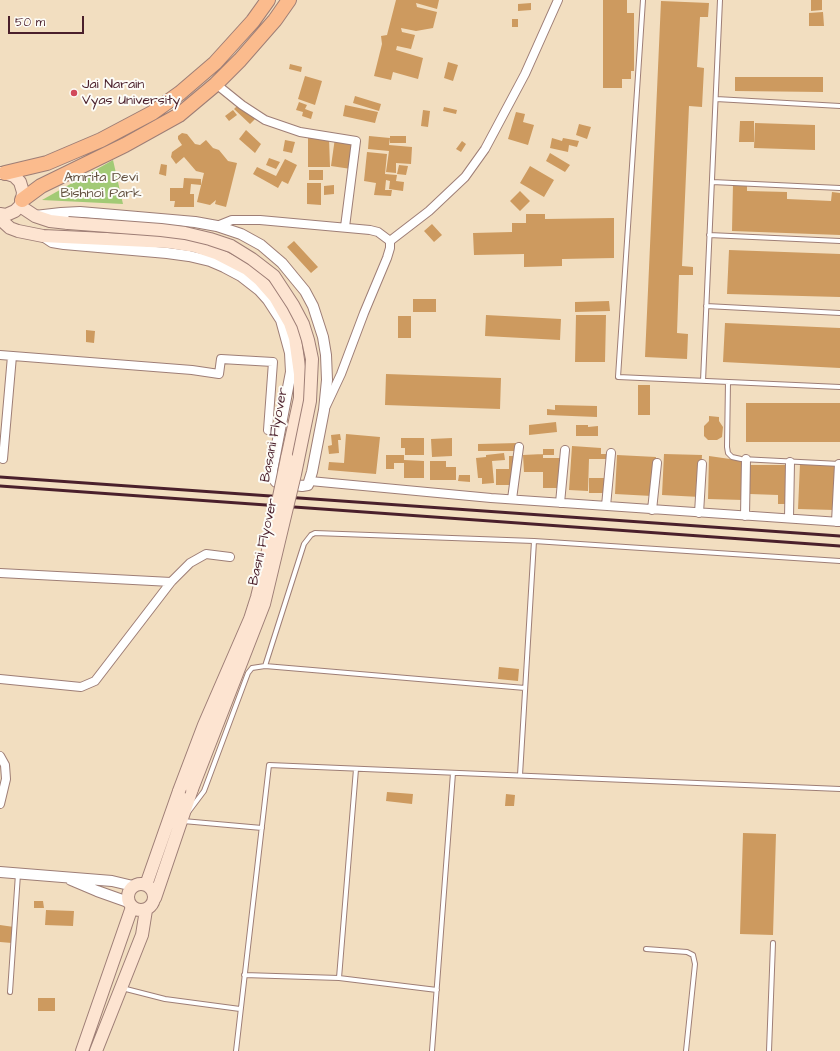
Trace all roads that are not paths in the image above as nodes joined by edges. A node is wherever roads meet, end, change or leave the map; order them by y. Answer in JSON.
{"nodes":[{"id":1,"x":268,"y":0,"type":"edge"},
{"id":2,"x":289,"y":0,"type":"edge"},
{"id":3,"x":558,"y":0,"type":"edge"},
{"id":4,"x":643,"y":0,"type":"edge"},
{"id":5,"x":720,"y":0,"type":"edge"},
{"id":6,"x":216,"y":84,"type":"junction"},
{"id":7,"x":716,"y":99,"type":"junction"},
{"id":8,"x":840,"y":106,"type":"edge"},
{"id":9,"x":3,"y":173,"type":"edge"},
{"id":10,"x":712,"y":182,"type":"junction"},
{"id":11,"x":840,"y":188,"type":"edge"},
{"id":12,"x":21,"y":203,"type":"junction"},
{"id":13,"x":0,"y":214,"type":"edge"},
{"id":14,"x":35,"y":216,"type":"junction"},
{"id":15,"x":0,"y":219,"type":"edge"},
{"id":16,"x":217,"y":226,"type":"junction"},
{"id":17,"x":5,"y":228,"type":"edge"},
{"id":18,"x":344,"y":228,"type":"junction"},
{"id":19,"x":709,"y":235,"type":"junction"},
{"id":20,"x":43,"y":236,"type":"junction"},
{"id":21,"x":390,"y":241,"type":"junction"},
{"id":22,"x":840,"y":241,"type":"edge"},
{"id":23,"x":706,"y":306,"type":"junction"},
{"id":24,"x":840,"y":313,"type":"edge"},
{"id":25,"x":0,"y":355,"type":"edge"},
{"id":26,"x":12,"y":356,"type":"junction"},
{"id":27,"x":703,"y":381,"type":"junction"},
{"id":28,"x":728,"y":382,"type":"junction"},
{"id":29,"x":840,"y":387,"type":"edge"},
{"id":30,"x":324,"y":410,"type":"junction"},
{"id":31,"x":268,"y":430,"type":"dead end"},
{"id":32,"x":519,"y":447,"type":"dead end"},
{"id":33,"x":565,"y":450,"type":"dead end"},
{"id":34,"x":611,"y":453,"type":"dead end"},
{"id":35,"x":3,"y":459,"type":"dead end"},
{"id":36,"x":746,"y":460,"type":"junction"},
{"id":37,"x":790,"y":462,"type":"junction"},
{"id":38,"x":656,"y":463,"type":"dead end"},
{"id":39,"x":702,"y":464,"type":"dead end"},
{"id":40,"x":840,"y":464,"type":"edge"},
{"id":41,"x":310,"y":481,"type":"junction"},
{"id":42,"x":512,"y":499,"type":"junction"},
{"id":43,"x":560,"y":503,"type":"junction"},
{"id":44,"x":606,"y":506,"type":"junction"},
{"id":45,"x":652,"y":510,"type":"junction"},
{"id":46,"x":699,"y":513,"type":"junction"},
{"id":47,"x":745,"y":516,"type":"junction"},
{"id":48,"x":789,"y":518,"type":"junction"},
{"id":49,"x":838,"y":522,"type":"edge"},
{"id":50,"x":534,"y":541,"type":"junction"},
{"id":51,"x":230,"y":557,"type":"dead end"},
{"id":52,"x":840,"y":561,"type":"edge"},
{"id":53,"x":0,"y":572,"type":"edge"},
{"id":54,"x":171,"y":582,"type":"junction"},
{"id":55,"x":264,"y":666,"type":"junction"},
{"id":56,"x":0,"y":679,"type":"edge"},
{"id":57,"x":525,"y":688,"type":"junction"},
{"id":58,"x":0,"y":756,"type":"edge"},
{"id":59,"x":356,"y":769,"type":"junction"},
{"id":60,"x":454,"y":773,"type":"junction"},
{"id":61,"x":520,"y":776,"type":"junction"},
{"id":62,"x":840,"y":789,"type":"edge"},
{"id":63,"x":0,"y":804,"type":"edge"},
{"id":64,"x":181,"y":821,"type":"junction"},
{"id":65,"x":262,"y":828,"type":"junction"},
{"id":66,"x":0,"y":872,"type":"edge"},
{"id":67,"x":18,"y":873,"type":"junction"},
{"id":68,"x":66,"y":877,"type":"junction"},
{"id":69,"x":146,"y":885,"type":"junction"},
{"id":70,"x":133,"y":886,"type":"junction"},
{"id":71,"x":155,"y":898,"type":"junction"},
{"id":72,"x":130,"y":905,"type":"junction"},
{"id":73,"x":146,"y":910,"type":"junction"},
{"id":74,"x":773,"y":943,"type":"dead end"},
{"id":75,"x":646,"y":949,"type":"dead end"},
{"id":76,"x":244,"y":975,"type":"junction"},
{"id":77,"x":339,"y":978,"type":"junction"},
{"id":78,"x":122,"y":988,"type":"junction"},
{"id":79,"x":437,"y":990,"type":"junction"},
{"id":80,"x":10,"y":992,"type":"dead end"},
{"id":81,"x":240,"y":1009,"type":"junction"},
{"id":82,"x":86,"y":1050,"type":"edge"},
{"id":83,"x":96,"y":1051,"type":"edge"},
{"id":84,"x":236,"y":1051,"type":"edge"},
{"id":85,"x":432,"y":1051,"type":"edge"},
{"id":86,"x":686,"y":1051,"type":"edge"},
{"id":87,"x":769,"y":1051,"type":"edge"}],
"edges":[{"from":1,"to":9,"type":"highway"},
{"from":2,"to":6,"type":"highway"},
{"from":3,"to":21,"type":"street"},
{"from":4,"to":27,"type":"lane"},
{"from":5,"to":7,"type":"lane"},
{"from":6,"to":12,"type":"highway"},
{"from":6,"to":18,"type":"street"},
{"from":7,"to":8,"type":"lane"},
{"from":7,"to":10,"type":"lane"},
{"from":9,"to":12,"type":"main road"},
{"from":10,"to":11,"type":"lane"},
{"from":10,"to":19,"type":"lane"},
{"from":12,"to":13,"type":"main road"},
{"from":12,"to":14,"type":"main road"},
{"from":14,"to":16,"type":"street"},
{"from":14,"to":64,"type":"main road","name":"Basni Flyover","bridge":true},
{"from":15,"to":17,"type":"main road"},
{"from":16,"to":18,"type":"street"},
{"from":16,"to":30,"type":"street"},
{"from":17,"to":20,"type":"main road","name":"Basani Flyover"},
{"from":18,"to":21,"type":"street"},
{"from":19,"to":22,"type":"lane"},
{"from":19,"to":23,"type":"lane"},
{"from":20,"to":41,"type":"street"},
{"from":20,"to":69,"type":"main road","name":"Basani Flyover","bridge":true},
{"from":21,"to":30,"type":"street"},
{"from":23,"to":24,"type":"lane"},
{"from":23,"to":27,"type":"lane"},
{"from":25,"to":26,"type":"street"},
{"from":26,"to":31,"type":"street"},
{"from":26,"to":35,"type":"street"},
{"from":27,"to":28,"type":"lane"},
{"from":28,"to":29,"type":"lane"},
{"from":28,"to":36,"type":"lane"},
{"from":30,"to":41,"type":"street"},
{"from":32,"to":42,"type":"street"},
{"from":33,"to":43,"type":"street"},
{"from":34,"to":44,"type":"street"},
{"from":36,"to":37,"type":"lane"},
{"from":36,"to":47,"type":"street"},
{"from":37,"to":40,"type":"lane"},
{"from":37,"to":48,"type":"street"},
{"from":38,"to":45,"type":"street"},
{"from":39,"to":46,"type":"street"},
{"from":40,"to":49,"type":"street"},
{"from":41,"to":42,"type":"street"},
{"from":42,"to":43,"type":"street"},
{"from":43,"to":44,"type":"street"},
{"from":44,"to":45,"type":"street"},
{"from":45,"to":46,"type":"street"},
{"from":46,"to":47,"type":"street"},
{"from":47,"to":48,"type":"street"},
{"from":48,"to":49,"type":"street"},
{"from":50,"to":52,"type":"lane"},
{"from":50,"to":55,"type":"lane"},
{"from":50,"to":57,"type":"lane"},
{"from":51,"to":54,"type":"street"},
{"from":53,"to":54,"type":"street"},
{"from":54,"to":56,"type":"street"},
{"from":55,"to":57,"type":"lane"},
{"from":55,"to":64,"type":"lane"},
{"from":57,"to":61,"type":"lane"},
{"from":58,"to":63,"type":"street"},
{"from":59,"to":60,"type":"lane"},
{"from":59,"to":65,"type":"lane"},
{"from":59,"to":77,"type":"lane"},
{"from":60,"to":61,"type":"lane"},
{"from":60,"to":79,"type":"lane"},
{"from":61,"to":62,"type":"lane"},
{"from":64,"to":65,"type":"lane"},
{"from":64,"to":71,"type":"main road"},
{"from":65,"to":76,"type":"lane"},
{"from":66,"to":67,"type":"street"},
{"from":67,"to":68,"type":"street"},
{"from":67,"to":80,"type":"lane"},
{"from":68,"to":70,"type":"street"},
{"from":68,"to":72,"type":"street"},
{"from":69,"to":70,"type":"main road"},
{"from":69,"to":71,"type":"main road"},
{"from":70,"to":72,"type":"main road"},
{"from":71,"to":73,"type":"main road"},
{"from":72,"to":73,"type":"main road"},
{"from":72,"to":82,"type":"main road"},
{"from":73,"to":78,"type":"main road"},
{"from":74,"to":87,"type":"lane"},
{"from":75,"to":86,"type":"lane"},
{"from":76,"to":77,"type":"lane"},
{"from":76,"to":81,"type":"lane"},
{"from":77,"to":79,"type":"lane"},
{"from":78,"to":81,"type":"lane"},
{"from":78,"to":83,"type":"main road"},
{"from":79,"to":85,"type":"lane"},
{"from":81,"to":84,"type":"lane"}]}
